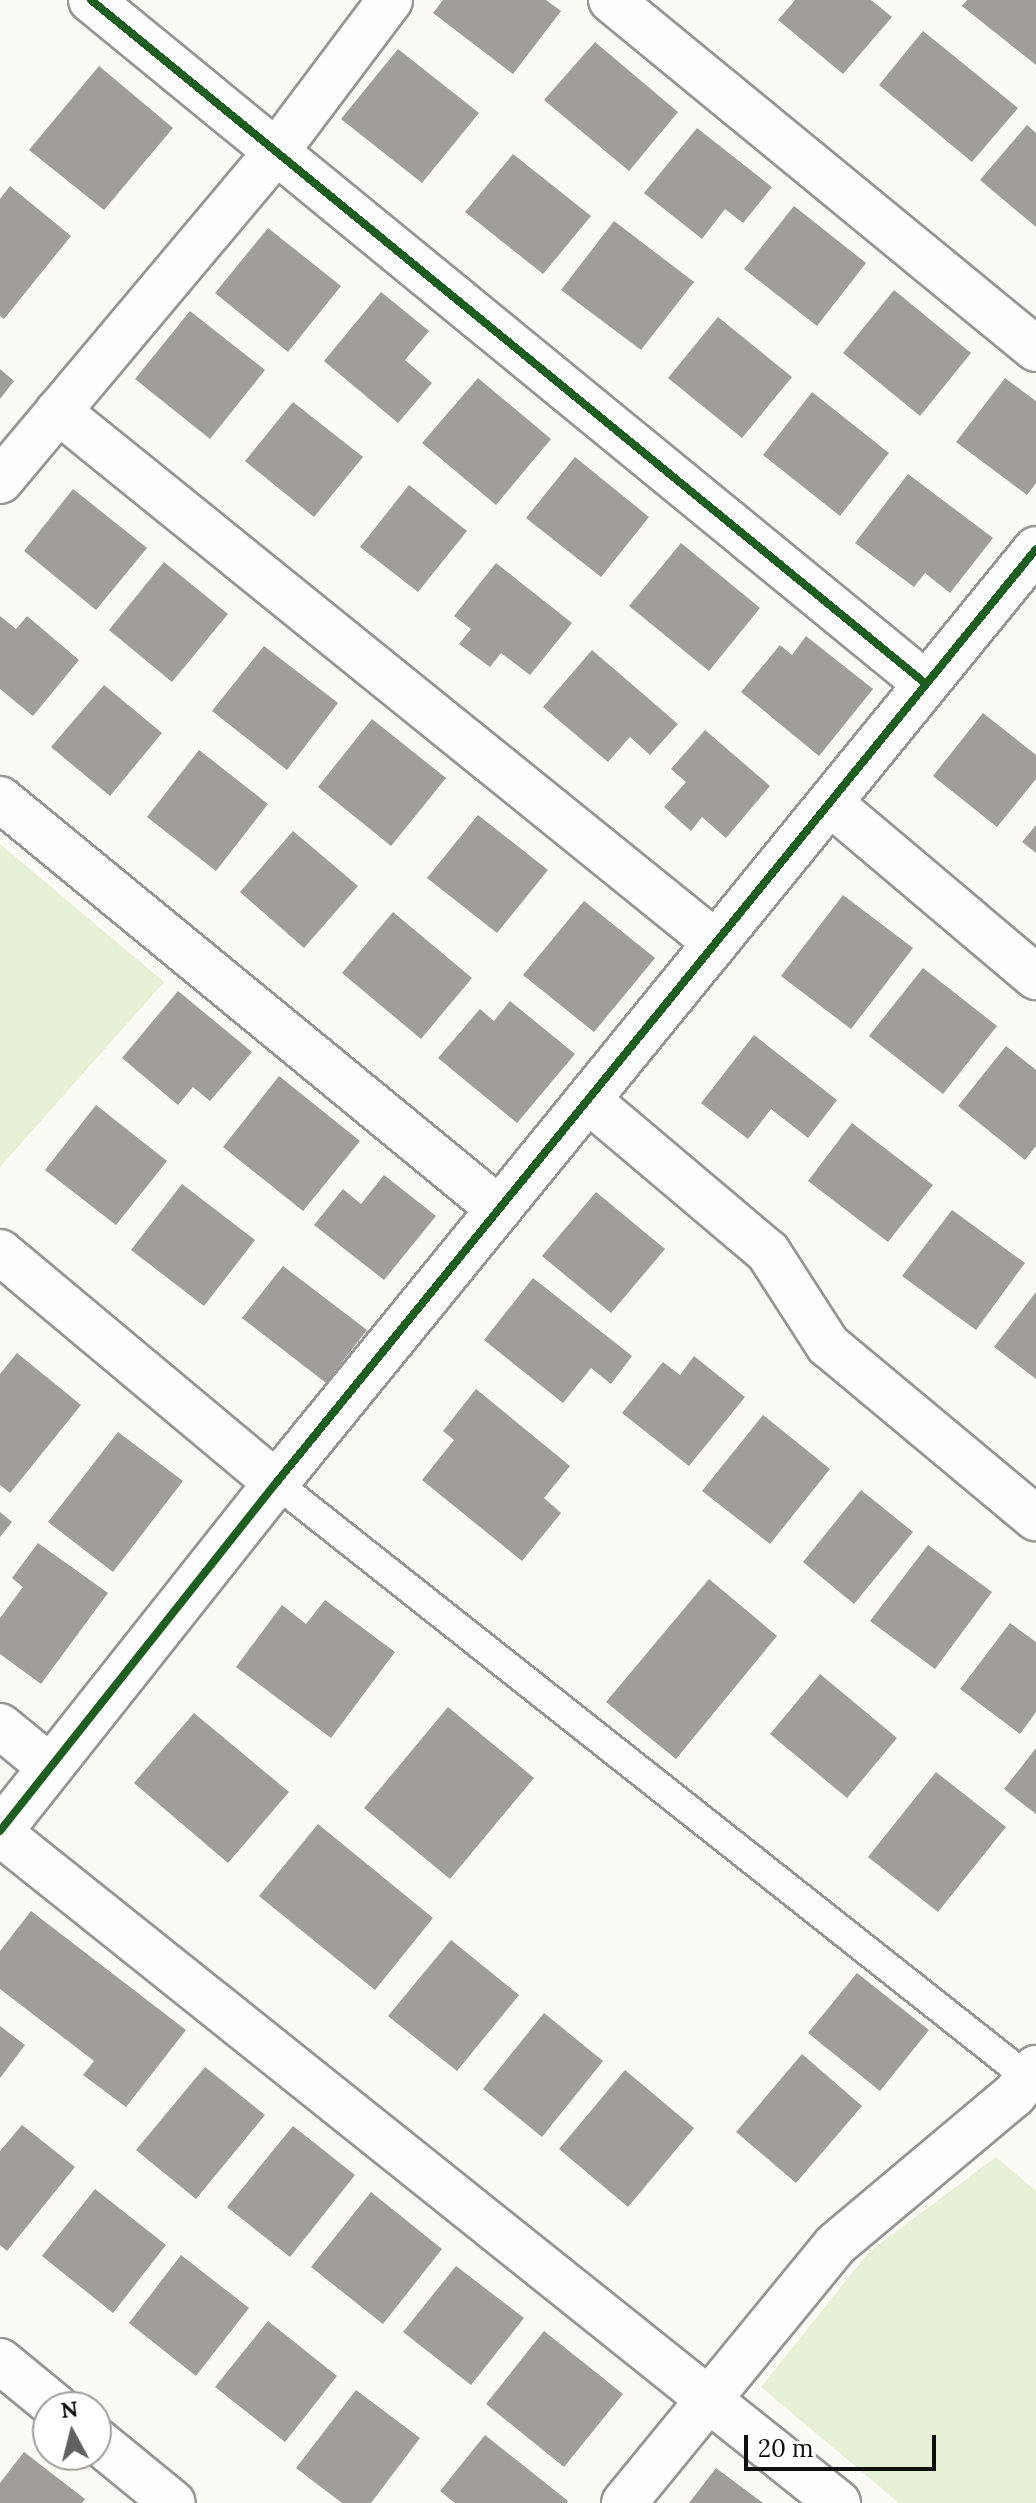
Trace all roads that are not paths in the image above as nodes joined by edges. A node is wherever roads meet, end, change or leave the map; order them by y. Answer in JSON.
{"nodes":[{"id":1,"x":91,"y":0,"type":"edge"},
{"id":2,"x":390,"y":0,"type":"edge"},
{"id":3,"x":611,"y":0,"type":"edge"},
{"id":4,"x":276,"y":152,"type":"junction"},
{"id":5,"x":1036,"y":349,"type":"edge"},
{"id":6,"x":58,"y":411,"type":"junction"},
{"id":7,"x":0,"y":481,"type":"edge"},
{"id":8,"x":1036,"y":549,"type":"edge"},
{"id":9,"x":926,"y":684,"type":"junction"},
{"id":10,"x":0,"y":799,"type":"edge"},
{"id":11,"x":830,"y":803,"type":"junction"},
{"id":12,"x":716,"y":943,"type":"junction"},
{"id":13,"x":1036,"y":977,"type":"edge"},
{"id":14,"x":588,"y":1100,"type":"junction"},
{"id":15,"x":499,"y":1209,"type":"junction"},
{"id":16,"x":0,"y":1252,"type":"edge"},
{"id":17,"x":276,"y":1483,"type":"junction"},
{"id":18,"x":1036,"y":1518,"type":"edge"},
{"id":19,"x":0,"y":1726,"type":"edge"},
{"id":20,"x":50,"y":1767,"type":"junction"},
{"id":21,"x":0,"y":1832,"type":"edge"},
{"id":22,"x":1029,"y":2088,"type":"edge"},
{"id":23,"x":0,"y":2361,"type":"edge"},
{"id":24,"x":37,"y":2391,"type":"edge"},
{"id":25,"x":709,"y":2400,"type":"junction"},
{"id":26,"x":112,"y":2453,"type":"edge"},
{"id":27,"x":173,"y":2503,"type":"edge"},
{"id":28,"x":624,"y":2503,"type":"edge"},
{"id":29,"x":838,"y":2503,"type":"edge"}],
"edges":[{"from":1,"to":4,"type":"street"},
{"from":2,"to":4,"type":"street"},
{"from":3,"to":5,"type":"street"},
{"from":4,"to":6,"type":"street"},
{"from":4,"to":9,"type":"street"},
{"from":6,"to":7,"type":"street"},
{"from":6,"to":12,"type":"street"},
{"from":8,"to":9,"type":"street"},
{"from":9,"to":11,"type":"street"},
{"from":10,"to":15,"type":"street"},
{"from":11,"to":12,"type":"street"},
{"from":11,"to":13,"type":"street"},
{"from":12,"to":14,"type":"street"},
{"from":14,"to":15,"type":"street"},
{"from":14,"to":18,"type":"street"},
{"from":15,"to":17,"type":"street"},
{"from":16,"to":17,"type":"street"},
{"from":17,"to":20,"type":"street"},
{"from":17,"to":22,"type":"lane"},
{"from":19,"to":20,"type":"street"},
{"from":20,"to":21,"type":"street"},
{"from":21,"to":25,"type":"street"},
{"from":22,"to":25,"type":"street"},
{"from":23,"to":24,"type":"street"},
{"from":25,"to":28,"type":"street"},
{"from":25,"to":29,"type":"street"},
{"from":26,"to":27,"type":"street"}]}
